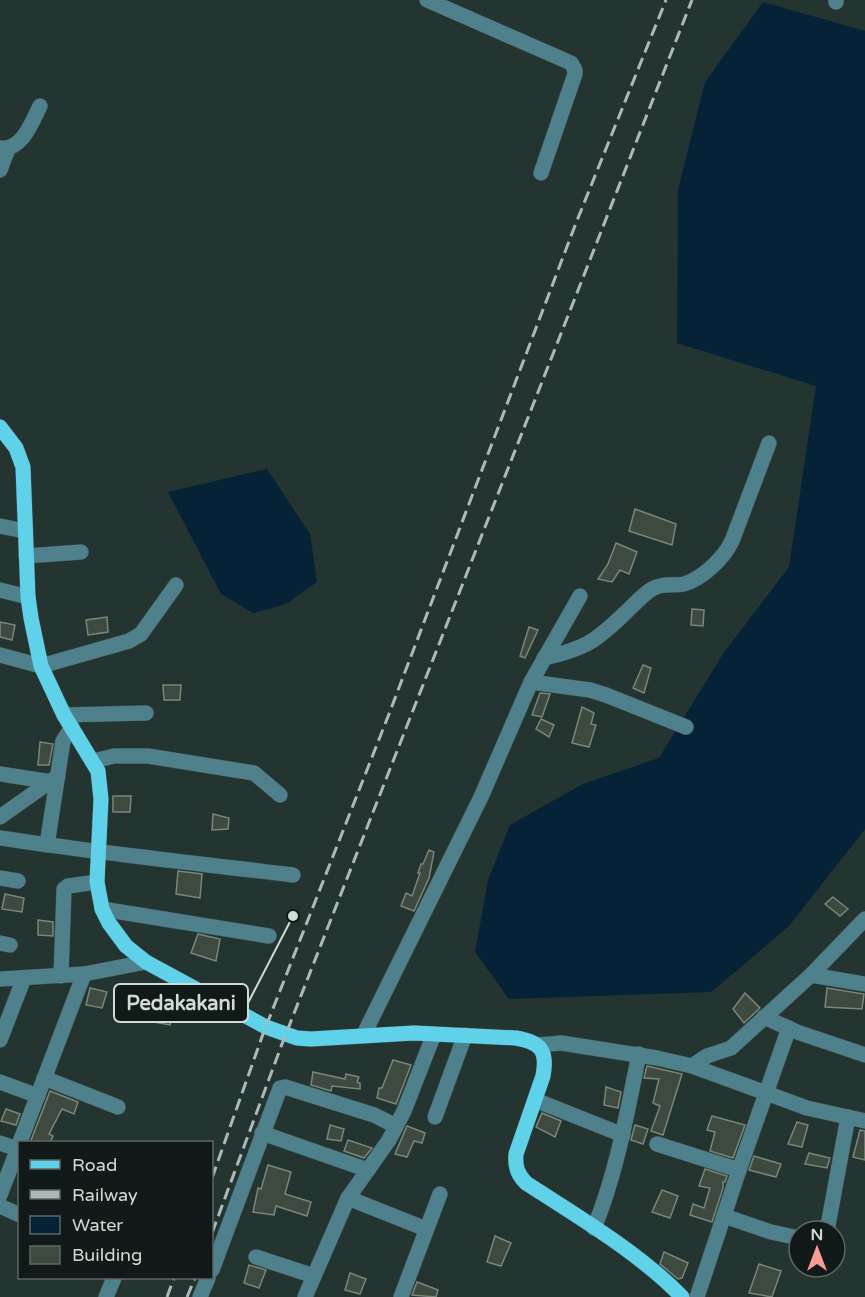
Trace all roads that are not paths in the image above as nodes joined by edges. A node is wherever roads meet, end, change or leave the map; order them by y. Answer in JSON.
{"nodes":[{"id":1,"x":427,"y":0,"type":"edge"},
{"id":2,"x":461,"y":7,"type":"edge"},
{"id":3,"x":40,"y":106,"type":"dead end"},
{"id":4,"x":4,"y":148,"type":"edge"},
{"id":5,"x":0,"y":170,"type":"edge"},
{"id":6,"x":542,"y":173,"type":"dead end"},
{"id":7,"x":0,"y":427,"type":"edge"},
{"id":8,"x":769,"y":443,"type":"dead end"},
{"id":9,"x":0,"y":526,"type":"edge"},
{"id":10,"x":25,"y":531,"type":"junction"},
{"id":11,"x":81,"y":552,"type":"dead end"},
{"id":12,"x":26,"y":556,"type":"junction"},
{"id":13,"x":176,"y":585,"type":"dead end"},
{"id":14,"x":0,"y":590,"type":"edge"},
{"id":15,"x":580,"y":596,"type":"dead end"},
{"id":16,"x":28,"y":597,"type":"junction"},
{"id":17,"x":0,"y":655,"type":"edge"},
{"id":18,"x":544,"y":658,"type":"junction"},
{"id":19,"x":41,"y":666,"type":"junction"},
{"id":20,"x":531,"y":682,"type":"junction"},
{"id":21,"x":146,"y":713,"type":"dead end"},
{"id":22,"x":68,"y":721,"type":"junction"},
{"id":23,"x":686,"y":728,"type":"dead end"},
{"id":24,"x":93,"y":761,"type":"junction"},
{"id":25,"x":0,"y":774,"type":"edge"},
{"id":26,"x":55,"y":779,"type":"junction"},
{"id":27,"x":280,"y":795,"type":"dead end"},
{"id":28,"x":0,"y":817,"type":"edge"},
{"id":29,"x":0,"y":838,"type":"edge"},
{"id":30,"x":47,"y":845,"type":"junction"},
{"id":31,"x":98,"y":853,"type":"junction"},
{"id":32,"x":293,"y":875,"type":"dead end"},
{"id":33,"x":0,"y":878,"type":"edge"},
{"id":34,"x":18,"y":881,"type":"dead end"},
{"id":35,"x":97,"y":882,"type":"junction"},
{"id":36,"x":102,"y":909,"type":"junction"},
{"id":37,"x":865,"y":919,"type":"edge"},
{"id":38,"x":269,"y":936,"type":"dead end"},
{"id":39,"x":146,"y":962,"type":"junction"},
{"id":40,"x":84,"y":974,"type":"junction"},
{"id":41,"x":812,"y":975,"type":"junction"},
{"id":42,"x":61,"y":976,"type":"junction"},
{"id":43,"x":24,"y":978,"type":"junction"},
{"id":44,"x":0,"y":979,"type":"edge"},
{"id":45,"x":865,"y":984,"type":"edge"},
{"id":46,"x":764,"y":1017,"type":"junction"},
{"id":47,"x":789,"y":1028,"type":"junction"},
{"id":48,"x":434,"y":1034,"type":"junction"},
{"id":49,"x":465,"y":1035,"type":"junction"},
{"id":50,"x":363,"y":1036,"type":"junction"},
{"id":51,"x":0,"y":1040,"type":"edge"},
{"id":52,"x":538,"y":1045,"type":"junction"},
{"id":53,"x":639,"y":1054,"type":"junction"},
{"id":54,"x":865,"y":1055,"type":"edge"},
{"id":55,"x":692,"y":1066,"type":"junction"},
{"id":56,"x":44,"y":1078,"type":"junction"},
{"id":57,"x":0,"y":1082,"type":"edge"},
{"id":58,"x":766,"y":1093,"type":"junction"},
{"id":59,"x":38,"y":1096,"type":"junction"},
{"id":60,"x":535,"y":1100,"type":"junction"},
{"id":61,"x":118,"y":1107,"type":"dead end"},
{"id":62,"x":848,"y":1117,"type":"junction"},
{"id":63,"x":435,"y":1118,"type":"dead end"},
{"id":64,"x":865,"y":1121,"type":"edge"},
{"id":65,"x":396,"y":1126,"type":"junction"},
{"id":66,"x":262,"y":1133,"type":"junction"},
{"id":67,"x":623,"y":1135,"type":"junction"},
{"id":68,"x":22,"y":1141,"type":"edge"},
{"id":69,"x":0,"y":1143,"type":"edge"},
{"id":70,"x":657,"y":1144,"type":"dead end"},
{"id":71,"x":18,"y":1152,"type":"edge"},
{"id":72,"x":368,"y":1170,"type":"junction"},
{"id":73,"x":739,"y":1170,"type":"junction"},
{"id":74,"x":440,"y":1194,"type":"dead end"},
{"id":75,"x":0,"y":1195,"type":"edge"},
{"id":76,"x":348,"y":1198,"type":"junction"},
{"id":77,"x":0,"y":1206,"type":"edge"},
{"id":78,"x":18,"y":1214,"type":"edge"},
{"id":79,"x":724,"y":1216,"type":"junction"},
{"id":80,"x":829,"y":1219,"type":"edge"},
{"id":81,"x":594,"y":1228,"type":"junction"},
{"id":82,"x":426,"y":1229,"type":"junction"},
{"id":83,"x":787,"y":1235,"type":"edge"},
{"id":84,"x":256,"y":1257,"type":"dead end"},
{"id":85,"x":213,"y":1267,"type":"edge"},
{"id":86,"x":314,"y":1276,"type":"junction"},
{"id":87,"x":114,"y":1279,"type":"edge"},
{"id":88,"x":208,"y":1279,"type":"edge"},
{"id":89,"x":106,"y":1297,"type":"edge"},
{"id":90,"x":200,"y":1297,"type":"edge"},
{"id":91,"x":305,"y":1297,"type":"edge"},
{"id":92,"x":401,"y":1297,"type":"edge"},
{"id":93,"x":682,"y":1297,"type":"edge"},
{"id":94,"x":697,"y":1297,"type":"edge"}],
"edges":[{"from":1,"to":2,"type":"street"},
{"from":2,"to":6,"type":"street"},
{"from":3,"to":4,"type":"street"},
{"from":4,"to":5,"type":"street"},
{"from":7,"to":10,"type":"main road"},
{"from":8,"to":18,"type":"street"},
{"from":9,"to":10,"type":"street"},
{"from":10,"to":12,"type":"main road"},
{"from":11,"to":12,"type":"street"},
{"from":12,"to":16,"type":"main road"},
{"from":13,"to":19,"type":"street"},
{"from":14,"to":16,"type":"street"},
{"from":15,"to":18,"type":"street"},
{"from":16,"to":19,"type":"main road"},
{"from":17,"to":19,"type":"street"},
{"from":18,"to":20,"type":"street"},
{"from":19,"to":22,"type":"main road"},
{"from":20,"to":23,"type":"street"},
{"from":20,"to":50,"type":"street"},
{"from":21,"to":22,"type":"street"},
{"from":22,"to":24,"type":"main road"},
{"from":22,"to":26,"type":"street"},
{"from":24,"to":27,"type":"street"},
{"from":24,"to":31,"type":"main road"},
{"from":25,"to":26,"type":"street"},
{"from":26,"to":28,"type":"street"},
{"from":26,"to":30,"type":"street"},
{"from":29,"to":30,"type":"street"},
{"from":30,"to":31,"type":"street"},
{"from":31,"to":32,"type":"street"},
{"from":31,"to":35,"type":"main road"},
{"from":33,"to":34,"type":"street"},
{"from":35,"to":36,"type":"main road"},
{"from":35,"to":42,"type":"street"},
{"from":36,"to":38,"type":"street"},
{"from":36,"to":39,"type":"main road"},
{"from":37,"to":41,"type":"street"},
{"from":39,"to":40,"type":"street"},
{"from":39,"to":50,"type":"main road"},
{"from":40,"to":42,"type":"street"},
{"from":40,"to":56,"type":"street"},
{"from":41,"to":45,"type":"street"},
{"from":41,"to":46,"type":"street"},
{"from":42,"to":43,"type":"street"},
{"from":43,"to":44,"type":"street"},
{"from":43,"to":51,"type":"street"},
{"from":46,"to":47,"type":"street"},
{"from":46,"to":55,"type":"street"},
{"from":47,"to":54,"type":"street"},
{"from":47,"to":58,"type":"street"},
{"from":48,"to":49,"type":"main road"},
{"from":48,"to":50,"type":"main road"},
{"from":48,"to":65,"type":"street"},
{"from":49,"to":52,"type":"main road"},
{"from":49,"to":63,"type":"street"},
{"from":52,"to":53,"type":"street"},
{"from":52,"to":60,"type":"main road"},
{"from":53,"to":55,"type":"street"},
{"from":53,"to":67,"type":"street"},
{"from":55,"to":58,"type":"street"},
{"from":56,"to":59,"type":"street"},
{"from":56,"to":61,"type":"street"},
{"from":57,"to":59,"type":"street"},
{"from":58,"to":62,"type":"street"},
{"from":58,"to":73,"type":"street"},
{"from":59,"to":68,"type":"street"},
{"from":60,"to":67,"type":"street"},
{"from":60,"to":81,"type":"main road"},
{"from":62,"to":64,"type":"street"},
{"from":62,"to":80,"type":"street"},
{"from":65,"to":66,"type":"street"},
{"from":65,"to":72,"type":"street"},
{"from":66,"to":72,"type":"street"},
{"from":66,"to":85,"type":"street"},
{"from":67,"to":81,"type":"street"},
{"from":69,"to":71,"type":"street"},
{"from":70,"to":73,"type":"street"},
{"from":71,"to":75,"type":"street"},
{"from":72,"to":76,"type":"street"},
{"from":73,"to":79,"type":"street"},
{"from":74,"to":82,"type":"street"},
{"from":76,"to":82,"type":"street"},
{"from":76,"to":86,"type":"street"},
{"from":77,"to":78,"type":"street"},
{"from":79,"to":83,"type":"street"},
{"from":79,"to":94,"type":"street"},
{"from":81,"to":93,"type":"main road"},
{"from":82,"to":92,"type":"street"},
{"from":84,"to":86,"type":"street"},
{"from":86,"to":91,"type":"street"},
{"from":87,"to":89,"type":"street"},
{"from":88,"to":90,"type":"street"}]}
